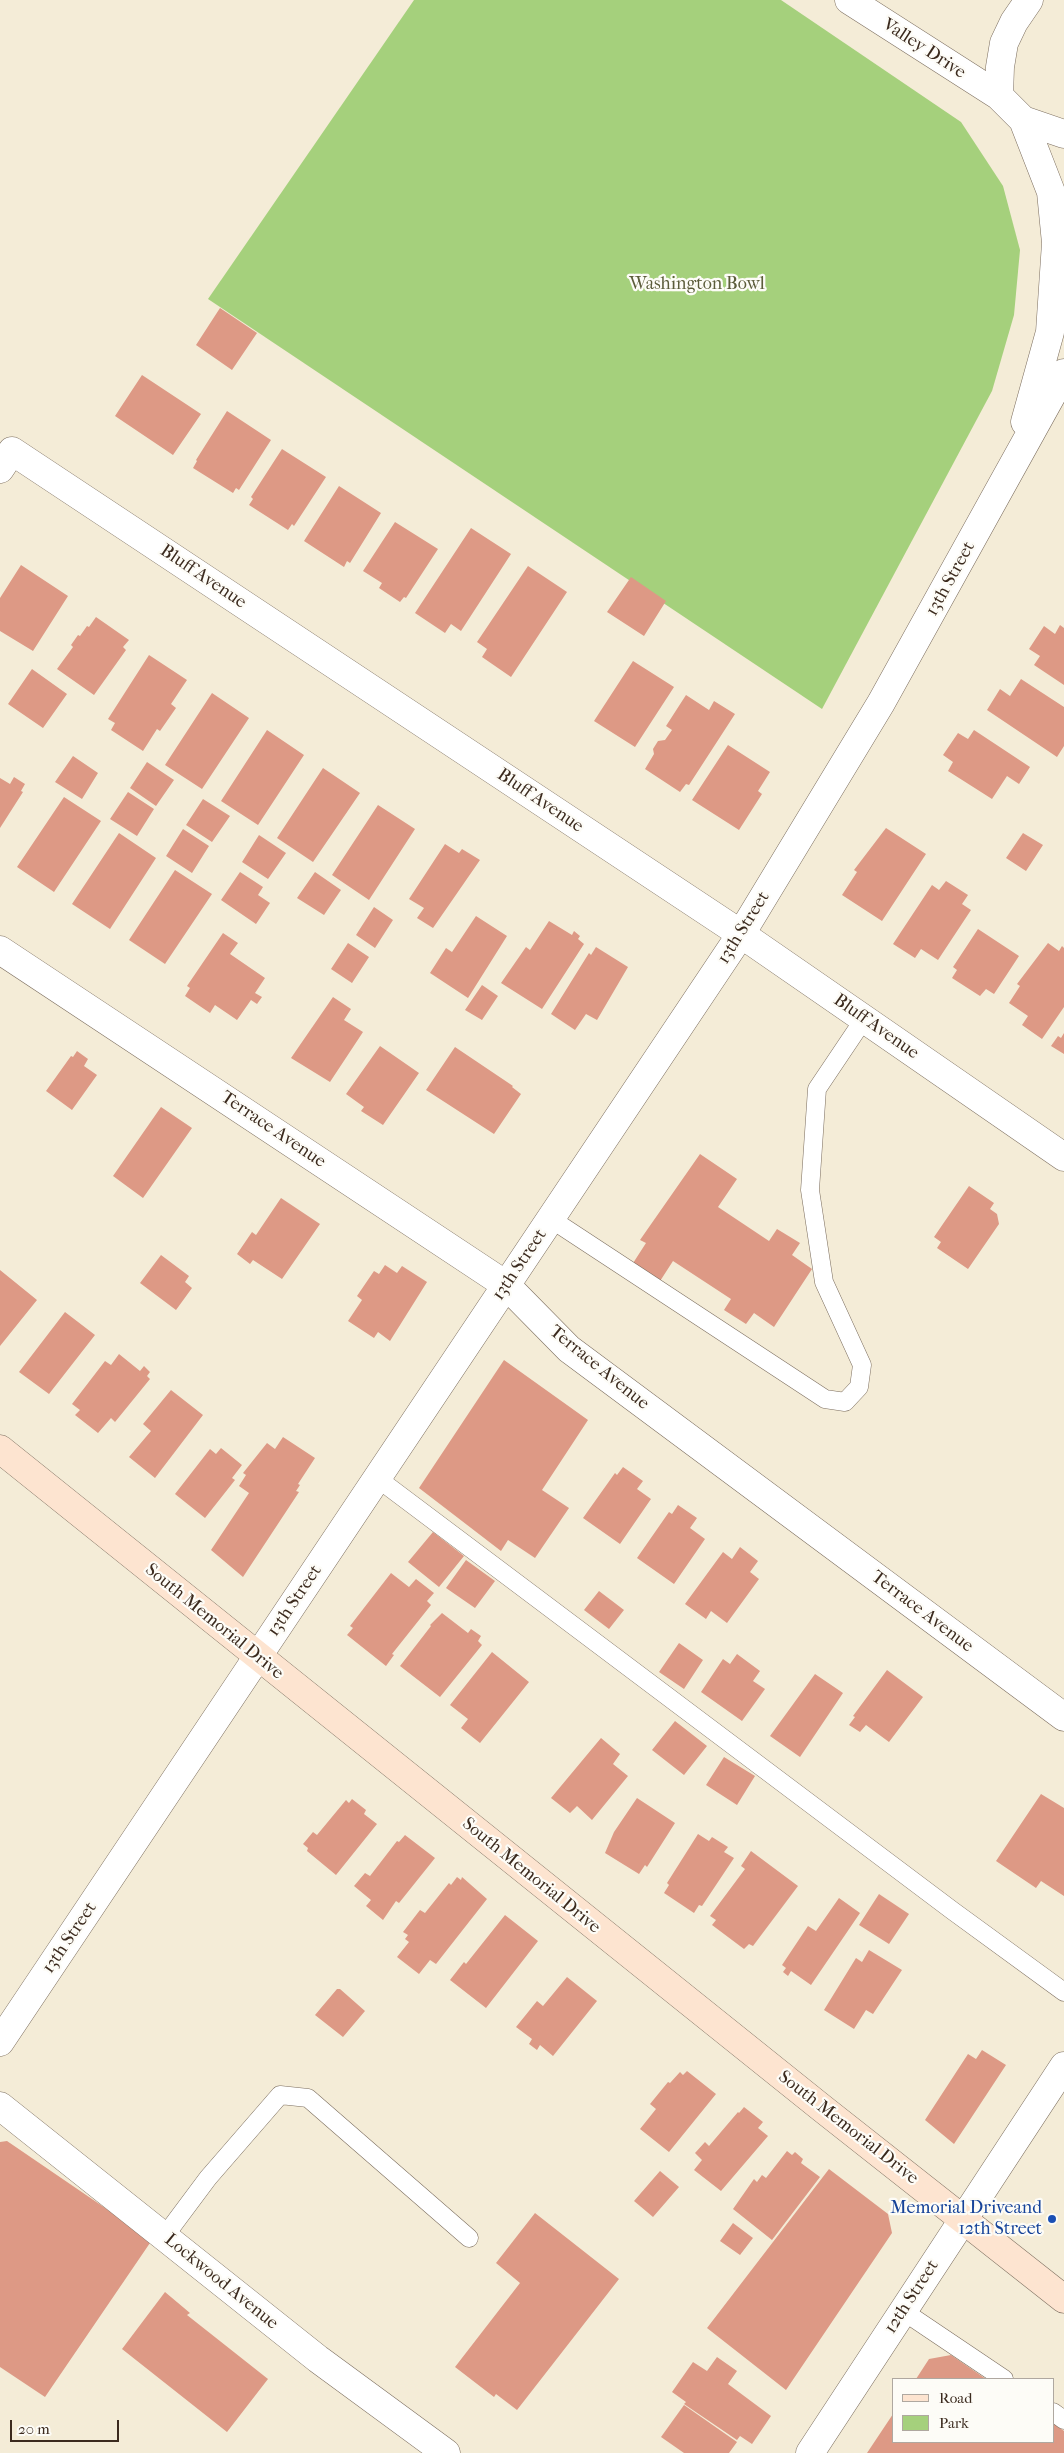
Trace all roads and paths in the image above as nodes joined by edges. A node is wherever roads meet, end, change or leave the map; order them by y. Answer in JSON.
{"nodes":[{"id":1,"x":849,"y":0,"type":"edge"},
{"id":2,"x":1029,"y":0,"type":"edge"},
{"id":3,"x":999,"y":96,"type":"junction"},
{"id":4,"x":1023,"y":120,"type":"junction"},
{"id":5,"x":1064,"y":134,"type":"edge"},
{"id":6,"x":1064,"y":373,"type":"edge"},
{"id":7,"x":6,"y":460,"type":"edge"},
{"id":8,"x":1012,"y":470,"type":"junction"},
{"id":9,"x":741,"y":934,"type":"junction"},
{"id":10,"x":0,"y":950,"type":"edge"},
{"id":11,"x":864,"y":1019,"type":"junction"},
{"id":12,"x":1064,"y":1157,"type":"edge"},
{"id":13,"x":551,"y":1219,"type":"junction"},
{"id":14,"x":506,"y":1285,"type":"junction"},
{"id":15,"x":0,"y":1449,"type":"edge"},
{"id":16,"x":377,"y":1478,"type":"junction"},
{"id":17,"x":258,"y":1657,"type":"junction"},
{"id":18,"x":1064,"y":1717,"type":"edge"},
{"id":19,"x":1064,"y":1992,"type":"edge"},
{"id":20,"x":0,"y":2042,"type":"edge"},
{"id":21,"x":1064,"y":2066,"type":"edge"},
{"id":22,"x":0,"y":2106,"type":"edge"},
{"id":23,"x":964,"y":2218,"type":"junction"},
{"id":24,"x":164,"y":2237,"type":"junction"},
{"id":25,"x":469,"y":2238,"type":"dead end"},
{"id":26,"x":1064,"y":2298,"type":"edge"},
{"id":27,"x":903,"y":2311,"type":"junction"},
{"id":28,"x":1003,"y":2378,"type":"edge"},
{"id":29,"x":446,"y":2453,"type":"edge"},
{"id":30,"x":810,"y":2453,"type":"edge"}],
"edges":[{"from":1,"to":3,"type":"street","name":"Valley Drive"},
{"from":2,"to":3,"type":"street"},
{"from":3,"to":4,"type":"street","name":"Valley Drive"},
{"from":4,"to":5,"type":"street"},
{"from":4,"to":8,"type":"street","name":"13th Street"},
{"from":6,"to":8,"type":"street","name":"13th Street"},
{"from":7,"to":9,"type":"street","name":"Bluff Avenue"},
{"from":8,"to":9,"type":"street","name":"13th Street"},
{"from":9,"to":11,"type":"street","name":"Bluff Avenue"},
{"from":9,"to":13,"type":"street","name":"13th Street"},
{"from":10,"to":14,"type":"street","name":"Terrace Avenue"},
{"from":11,"to":12,"type":"street","name":"Bluff Avenue"},
{"from":11,"to":13,"type":"lane"},
{"from":13,"to":14,"type":"street","name":"13th Street"},
{"from":14,"to":16,"type":"street","name":"13th Street"},
{"from":14,"to":18,"type":"street","name":"Terrace Avenue"},
{"from":15,"to":17,"type":"main road","name":"South Memorial Drive"},
{"from":16,"to":17,"type":"street","name":"13th Street"},
{"from":16,"to":19,"type":"lane"},
{"from":17,"to":20,"type":"street","name":"13th Street"},
{"from":17,"to":23,"type":"main road","name":"South Memorial Drive"},
{"from":21,"to":23,"type":"street","name":"12th Street"},
{"from":22,"to":24,"type":"street","name":"Lockwood Avenue"},
{"from":23,"to":26,"type":"main road","name":"South Memorial Drive"},
{"from":23,"to":27,"type":"street","name":"12th Street"},
{"from":24,"to":25,"type":"lane"},
{"from":24,"to":29,"type":"street","name":"Lockwood Avenue"},
{"from":27,"to":28,"type":"lane"},
{"from":27,"to":30,"type":"street","name":"12th Street"}]}
